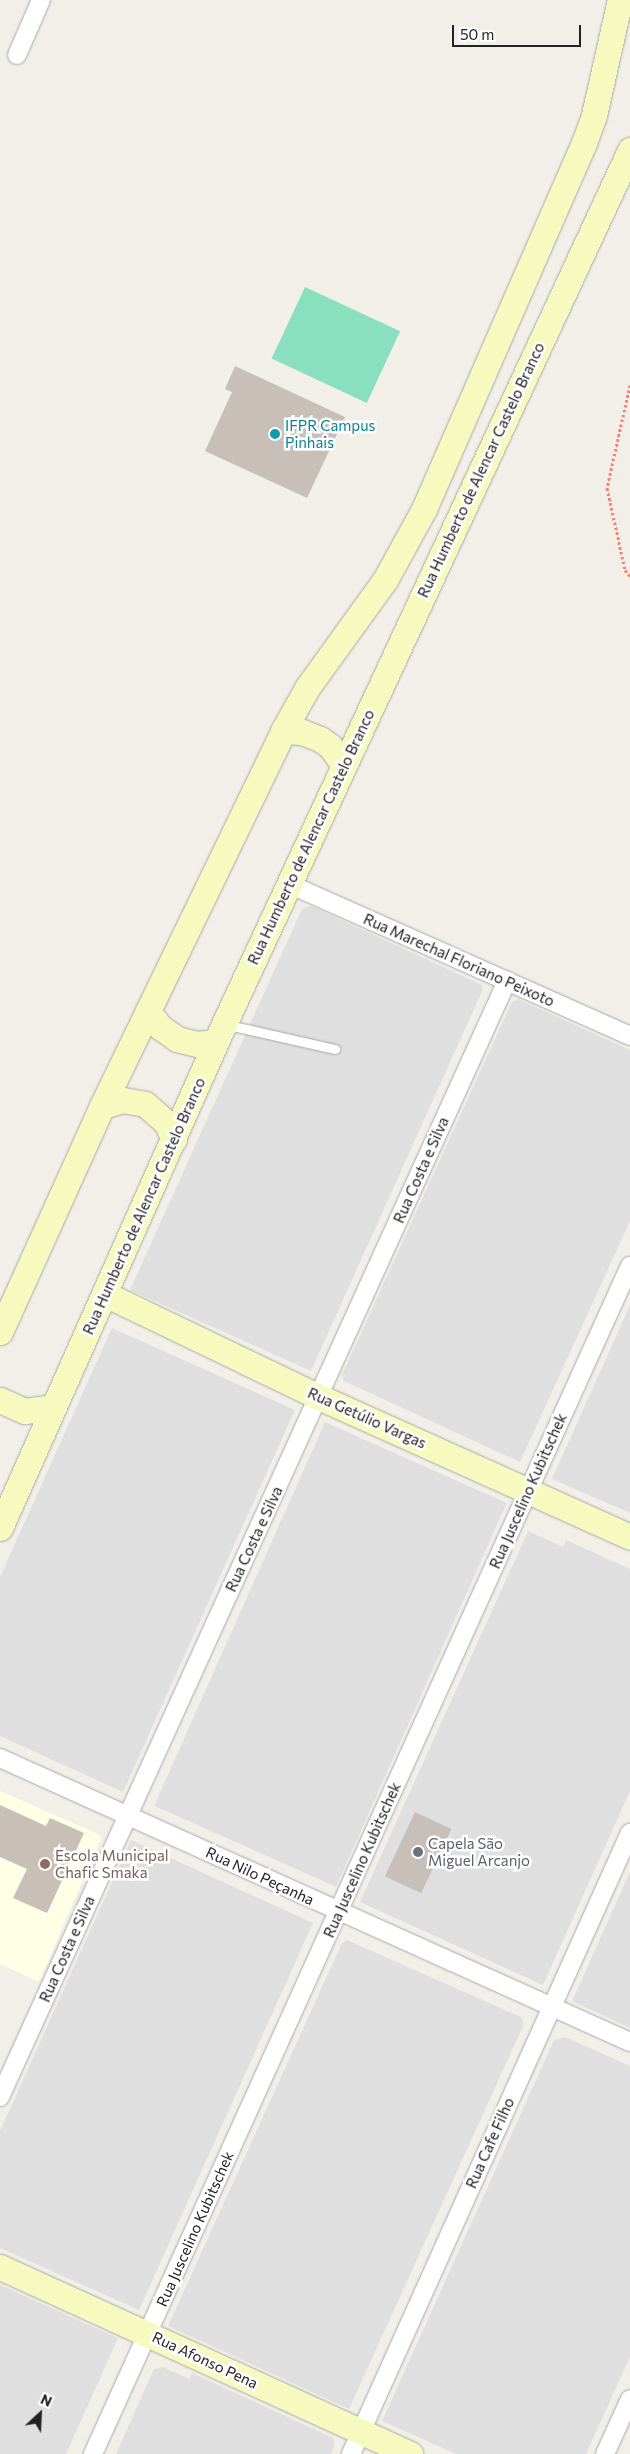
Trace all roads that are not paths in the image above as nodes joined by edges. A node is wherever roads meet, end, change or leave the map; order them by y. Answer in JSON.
{"nodes":[{"id":1,"x":41,"y":0,"type":"edge"},
{"id":2,"x":620,"y":0,"type":"edge"},
{"id":3,"x":17,"y":55,"type":"dead end"},
{"id":4,"x":630,"y":150,"type":"edge"},
{"id":5,"x":443,"y":466,"type":"junction"},
{"id":6,"x":476,"y":480,"type":"junction"},
{"id":7,"x":283,"y":731,"type":"junction"},
{"id":8,"x":344,"y":765,"type":"junction"},
{"id":9,"x":289,"y":884,"type":"junction"},
{"id":10,"x":507,"y":981,"type":"junction"},
{"id":11,"x":148,"y":1011,"type":"junction"},
{"id":12,"x":220,"y":1033,"type":"junction"},
{"id":13,"x":630,"y":1036,"type":"edge"},
{"id":14,"x":335,"y":1048,"type":"dead end"},
{"id":15,"x":102,"y":1106,"type":"junction"},
{"id":16,"x":174,"y":1139,"type":"junction"},
{"id":17,"x":630,"y":1266,"type":"edge"},
{"id":18,"x":105,"y":1294,"type":"junction"},
{"id":19,"x":0,"y":1332,"type":"edge"},
{"id":20,"x":319,"y":1397,"type":"junction"},
{"id":21,"x":0,"y":1400,"type":"edge"},
{"id":22,"x":54,"y":1408,"type":"junction"},
{"id":23,"x":528,"y":1491,"type":"junction"},
{"id":24,"x":0,"y":1528,"type":"edge"},
{"id":25,"x":630,"y":1537,"type":"edge"},
{"id":26,"x":0,"y":1758,"type":"edge"},
{"id":27,"x":128,"y":1816,"type":"junction"},
{"id":28,"x":630,"y":1833,"type":"edge"},
{"id":29,"x":339,"y":1912,"type":"junction"},
{"id":30,"x":551,"y":2008,"type":"junction"},
{"id":31,"x":630,"y":2042,"type":"edge"},
{"id":32,"x":0,"y":2097,"type":"edge"},
{"id":33,"x":0,"y":2267,"type":"edge"},
{"id":34,"x":147,"y":2334,"type":"junction"},
{"id":35,"x":630,"y":2400,"type":"edge"},
{"id":36,"x":356,"y":2443,"type":"edge"},
{"id":37,"x":93,"y":2454,"type":"edge"},
{"id":38,"x":410,"y":2454,"type":"edge"},
{"id":39,"x":605,"y":2454,"type":"edge"}],
"edges":[{"from":1,"to":3,"type":"street"},
{"from":2,"to":5,"type":"street"},
{"from":4,"to":6,"type":"street","name":"Rua Humberto de Alencar Castelo Branco"},
{"from":5,"to":6,"type":"street"},
{"from":5,"to":7,"type":"street"},
{"from":6,"to":8,"type":"street","name":"Rua Humberto de Alencar Castelo Branco"},
{"from":7,"to":8,"type":"street"},
{"from":7,"to":11,"type":"street"},
{"from":8,"to":9,"type":"street","name":"Rua Humberto de Alencar Castelo Branco"},
{"from":9,"to":10,"type":"street","name":"Rua Marechal Floriano Peixoto"},
{"from":9,"to":12,"type":"street","name":"Rua Humberto de Alencar Castelo Branco"},
{"from":10,"to":13,"type":"street","name":"Rua Marechal Floriano Peixoto"},
{"from":10,"to":20,"type":"street","name":"Rua Costa e Silva"},
{"from":11,"to":12,"type":"street"},
{"from":11,"to":15,"type":"street"},
{"from":12,"to":14,"type":"lane"},
{"from":12,"to":16,"type":"street","name":"Rua Humberto de Alencar Castelo Branco"},
{"from":15,"to":16,"type":"street"},
{"from":15,"to":19,"type":"street"},
{"from":16,"to":18,"type":"street","name":"Rua Humberto de Alencar Castelo Branco"},
{"from":17,"to":23,"type":"street","name":"Rua Juscelino Kubitschek"},
{"from":18,"to":20,"type":"street","name":"Rua Getúlio Vargas"},
{"from":18,"to":22,"type":"street","name":"Rua Humberto de Alencar Castelo Branco"},
{"from":20,"to":23,"type":"street","name":"Rua Getúlio Vargas"},
{"from":20,"to":27,"type":"street","name":"Rua Costa e Silva"},
{"from":21,"to":22,"type":"street"},
{"from":22,"to":24,"type":"street","name":"Rua Humberto de Alencar Castelo Branco"},
{"from":23,"to":25,"type":"street","name":"Rua Getúlio Vargas"},
{"from":23,"to":29,"type":"street","name":"Rua Juscelino Kubitschek"},
{"from":26,"to":27,"type":"street","name":"Rua Nilo Peçanha"},
{"from":27,"to":29,"type":"street","name":"Rua Nilo Peçanha"},
{"from":27,"to":32,"type":"street","name":"Rua Costa e Silva"},
{"from":28,"to":30,"type":"street","name":"Rua Cafe Filho"},
{"from":29,"to":30,"type":"street","name":"Rua Nilo Peçanha"},
{"from":29,"to":34,"type":"street","name":"Rua Juscelino Kubitschek"},
{"from":30,"to":31,"type":"street","name":"Rua Nilo Peçanha"},
{"from":30,"to":36,"type":"street","name":"Rua Cafe Filho"},
{"from":33,"to":34,"type":"street","name":"Rua Afonso Pena"},
{"from":34,"to":36,"type":"street","name":"Rua Afonso Pena"},
{"from":34,"to":37,"type":"street","name":"Rua Juscelino Kubitschek"},
{"from":35,"to":39,"type":"street"},
{"from":36,"to":38,"type":"street","name":"Rua Afonso Pena"}]}
